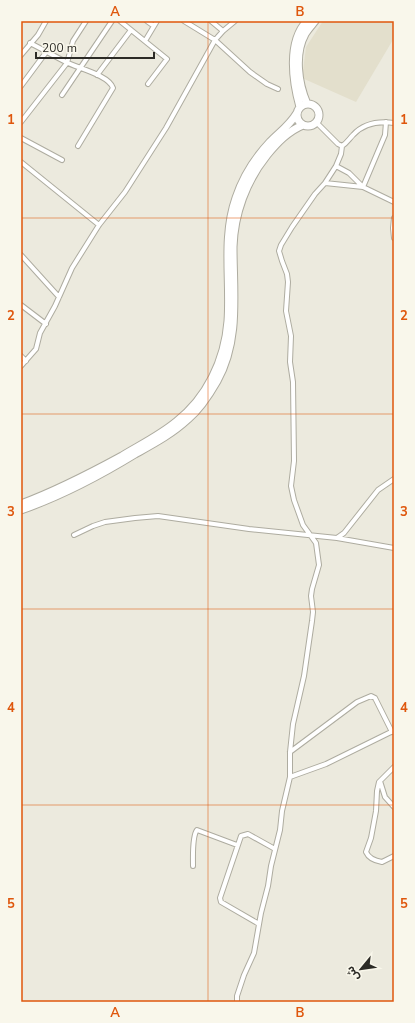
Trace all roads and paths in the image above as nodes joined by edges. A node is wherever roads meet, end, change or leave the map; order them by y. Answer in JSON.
{"nodes":[{"id":1,"x":46,"y":21,"type":"edge"},
{"id":2,"x":86,"y":21,"type":"edge"},
{"id":3,"x":112,"y":21,"type":"edge"},
{"id":4,"x":121,"y":21,"type":"edge"},
{"id":5,"x":147,"y":21,"type":"edge"},
{"id":6,"x":157,"y":21,"type":"edge"},
{"id":7,"x":184,"y":21,"type":"edge"},
{"id":8,"x":211,"y":21,"type":"edge"},
{"id":9,"x":235,"y":21,"type":"edge"},
{"id":10,"x":307,"y":21,"type":"edge"},
{"id":11,"x":315,"y":21,"type":"edge"},
{"id":12,"x":154,"y":26,"type":"junction"},
{"id":13,"x":131,"y":30,"type":"junction"},
{"id":14,"x":223,"y":31,"type":"junction"},
{"id":15,"x":215,"y":40,"type":"junction"},
{"id":16,"x":145,"y":41,"type":"junction"},
{"id":17,"x":30,"y":43,"type":"junction"},
{"id":18,"x":47,"y":52,"type":"junction"},
{"id":19,"x":21,"y":55,"type":"edge"},
{"id":20,"x":67,"y":63,"type":"junction"},
{"id":21,"x":80,"y":67,"type":"junction"},
{"id":22,"x":97,"y":75,"type":"junction"},
{"id":23,"x":148,"y":84,"type":"dead end"},
{"id":24,"x":21,"y":86,"type":"edge"},
{"id":25,"x":278,"y":90,"type":"dead end"},
{"id":26,"x":62,"y":95,"type":"dead end"},
{"id":27,"x":307,"y":104,"type":"junction"},
{"id":28,"x":298,"y":110,"type":"junction"},
{"id":29,"x":21,"y":122,"type":"edge"},
{"id":30,"x":316,"y":122,"type":"junction"},
{"id":31,"x":386,"y":122,"type":"junction"},
{"id":32,"x":394,"y":123,"type":"edge"},
{"id":33,"x":303,"y":125,"type":"junction"},
{"id":34,"x":21,"y":138,"type":"edge"},
{"id":35,"x":340,"y":145,"type":"junction"},
{"id":36,"x":78,"y":146,"type":"dead end"},
{"id":37,"x":62,"y":160,"type":"dead end"},
{"id":38,"x":21,"y":162,"type":"edge"},
{"id":39,"x":336,"y":166,"type":"junction"},
{"id":40,"x":325,"y":183,"type":"junction"},
{"id":41,"x":363,"y":187,"type":"junction"},
{"id":42,"x":394,"y":202,"type":"edge"},
{"id":43,"x":394,"y":218,"type":"edge"},
{"id":44,"x":99,"y":225,"type":"junction"},
{"id":45,"x":394,"y":238,"type":"edge"},
{"id":46,"x":21,"y":256,"type":"edge"},
{"id":47,"x":59,"y":297,"type":"junction"},
{"id":48,"x":21,"y":305,"type":"edge"},
{"id":49,"x":46,"y":324,"type":"junction"},
{"id":50,"x":21,"y":356,"type":"edge"},
{"id":51,"x":26,"y":361,"type":"junction"},
{"id":52,"x":21,"y":366,"type":"edge"},
{"id":53,"x":393,"y":481,"type":"edge"},
{"id":54,"x":21,"y":504,"type":"edge"},
{"id":55,"x":21,"y":510,"type":"edge"},
{"id":56,"x":74,"y":535,"type":"dead end"},
{"id":57,"x":310,"y":535,"type":"junction"},
{"id":58,"x":337,"y":538,"type":"junction"},
{"id":59,"x":394,"y":548,"type":"edge"},
{"id":60,"x":393,"y":731,"type":"edge"},
{"id":61,"x":290,"y":752,"type":"junction"},
{"id":62,"x":394,"y":768,"type":"edge"},
{"id":63,"x":290,"y":777,"type":"junction"},
{"id":64,"x":380,"y":781,"type":"junction"},
{"id":65,"x":394,"y":807,"type":"edge"},
{"id":66,"x":237,"y":845,"type":"junction"},
{"id":67,"x":275,"y":849,"type":"junction"},
{"id":68,"x":394,"y":856,"type":"edge"},
{"id":69,"x":193,"y":866,"type":"dead end"},
{"id":70,"x":259,"y":924,"type":"junction"},
{"id":71,"x":237,"y":1002,"type":"edge"}],
"edges":[{"from":1,"to":17,"type":"street"},
{"from":2,"to":20,"type":"street"},
{"from":3,"to":21,"type":"street"},
{"from":4,"to":13,"type":"street"},
{"from":5,"to":12,"type":"street"},
{"from":6,"to":12,"type":"street"},
{"from":7,"to":15,"type":"street"},
{"from":8,"to":14,"type":"street"},
{"from":9,"to":14,"type":"street"},
{"from":10,"to":28,"type":"highway"},
{"from":11,"to":27,"type":"highway"},
{"from":12,"to":16,"type":"street"},
{"from":13,"to":16,"type":"street"},
{"from":13,"to":22,"type":"street"},
{"from":14,"to":15,"type":"street"},
{"from":15,"to":25,"type":"street"},
{"from":15,"to":44,"type":"street"},
{"from":16,"to":23,"type":"street"},
{"from":17,"to":18,"type":"street"},
{"from":17,"to":19,"type":"street"},
{"from":18,"to":20,"type":"street"},
{"from":18,"to":24,"type":"street"},
{"from":20,"to":21,"type":"street"},
{"from":20,"to":29,"type":"street"},
{"from":21,"to":22,"type":"street"},
{"from":21,"to":26,"type":"street"},
{"from":22,"to":36,"type":"street"},
{"from":27,"to":28,"type":"highway"},
{"from":27,"to":30,"type":"highway"},
{"from":28,"to":33,"type":"highway"},
{"from":28,"to":54,"type":"highway"},
{"from":30,"to":33,"type":"highway"},
{"from":30,"to":35,"type":"street"},
{"from":31,"to":32,"type":"street"},
{"from":31,"to":35,"type":"street"},
{"from":31,"to":41,"type":"street"},
{"from":33,"to":55,"type":"highway"},
{"from":34,"to":37,"type":"street"},
{"from":35,"to":39,"type":"street"},
{"from":38,"to":44,"type":"street"},
{"from":39,"to":40,"type":"street"},
{"from":39,"to":41,"type":"street"},
{"from":40,"to":41,"type":"street"},
{"from":40,"to":57,"type":"street"},
{"from":41,"to":42,"type":"street"},
{"from":43,"to":45,"type":"street"},
{"from":44,"to":47,"type":"street"},
{"from":46,"to":47,"type":"street"},
{"from":47,"to":49,"type":"street"},
{"from":48,"to":49,"type":"street"},
{"from":49,"to":51,"type":"street"},
{"from":50,"to":51,"type":"street"},
{"from":51,"to":52,"type":"street"},
{"from":53,"to":58,"type":"street"},
{"from":56,"to":57,"type":"street"},
{"from":57,"to":58,"type":"street"},
{"from":57,"to":61,"type":"street"},
{"from":58,"to":59,"type":"street"},
{"from":60,"to":61,"type":"street"},
{"from":60,"to":63,"type":"street"},
{"from":61,"to":63,"type":"street"},
{"from":62,"to":64,"type":"street"},
{"from":63,"to":67,"type":"street"},
{"from":64,"to":65,"type":"street"},
{"from":64,"to":68,"type":"street"},
{"from":66,"to":67,"type":"street"},
{"from":66,"to":69,"type":"street"},
{"from":66,"to":70,"type":"street"},
{"from":67,"to":70,"type":"street"},
{"from":70,"to":71,"type":"street"}]}
